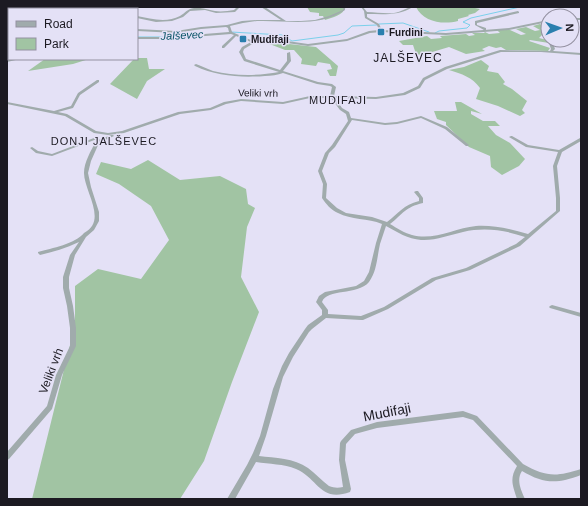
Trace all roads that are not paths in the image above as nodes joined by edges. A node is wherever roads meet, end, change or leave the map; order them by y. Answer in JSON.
{"nodes":[{"id":1,"x":239,"y":7,"type":"edge"},
{"id":2,"x":262,"y":7,"type":"edge"},
{"id":3,"x":344,"y":7,"type":"edge"},
{"id":4,"x":362,"y":7,"type":"edge"},
{"id":5,"x":412,"y":7,"type":"edge"},
{"id":6,"x":518,"y":12,"type":"dead end"},
{"id":7,"x":365,"y":13,"type":"junction"},
{"id":8,"x":138,"y":17,"type":"edge"},
{"id":9,"x":284,"y":22,"type":"junction"},
{"id":10,"x":540,"y":23,"type":"edge"},
{"id":11,"x":228,"y":26,"type":"junction"},
{"id":12,"x":138,"y":30,"type":"edge"},
{"id":13,"x":486,"y":30,"type":"junction"},
{"id":14,"x":381,"y":31,"type":"junction"},
{"id":15,"x":230,"y":33,"type":"junction"},
{"id":16,"x":235,"y":36,"type":"junction"},
{"id":17,"x":138,"y":38,"type":"edge"},
{"id":18,"x":253,"y":42,"type":"junction"},
{"id":19,"x":223,"y":47,"type":"dead end"},
{"id":20,"x":553,"y":48,"type":"edge"},
{"id":21,"x":551,"y":52,"type":"junction"},
{"id":22,"x":289,"y":53,"type":"dead end"},
{"id":23,"x":581,"y":53,"type":"edge"},
{"id":24,"x":196,"y":65,"type":"dead end"},
{"id":25,"x":281,"y":72,"type":"junction"},
{"id":26,"x":98,"y":81,"type":"dead end"},
{"id":27,"x":332,"y":97,"type":"junction"},
{"id":28,"x":7,"y":103,"type":"edge"},
{"id":29,"x":52,"y":112,"type":"junction"},
{"id":30,"x":350,"y":119,"type":"junction"},
{"id":31,"x":86,"y":127,"type":"junction"},
{"id":32,"x":122,"y":132,"type":"junction"},
{"id":33,"x":511,"y":137,"type":"dead end"},
{"id":34,"x":581,"y":138,"type":"edge"},
{"id":35,"x":96,"y":140,"type":"junction"},
{"id":36,"x":467,"y":145,"type":"dead end"},
{"id":37,"x":32,"y":148,"type":"dead end"},
{"id":38,"x":560,"y":151,"type":"junction"},
{"id":39,"x":416,"y":192,"type":"dead end"},
{"id":40,"x":386,"y":223,"type":"junction"},
{"id":41,"x":86,"y":234,"type":"junction"},
{"id":42,"x":528,"y":236,"type":"junction"},
{"id":43,"x":40,"y":253,"type":"dead end"},
{"id":44,"x":552,"y":307,"type":"dead end"},
{"id":45,"x":581,"y":314,"type":"edge"},
{"id":46,"x":325,"y":316,"type":"junction"},
{"id":47,"x":7,"y":457,"type":"edge"},
{"id":48,"x":254,"y":458,"type":"junction"},
{"id":49,"x":521,"y":466,"type":"junction"},
{"id":50,"x":581,"y":472,"type":"edge"},
{"id":51,"x":231,"y":499,"type":"edge"},
{"id":52,"x":521,"y":499,"type":"edge"}],
"edges":[{"from":1,"to":8,"type":"street"},
{"from":2,"to":9,"type":"street"},
{"from":3,"to":9,"type":"street"},
{"from":4,"to":7,"type":"street"},
{"from":5,"to":7,"type":"street"},
{"from":6,"to":13,"type":"street"},
{"from":7,"to":14,"type":"street"},
{"from":9,"to":11,"type":"street"},
{"from":10,"to":13,"type":"street"},
{"from":11,"to":12,"type":"street"},
{"from":11,"to":15,"type":"street"},
{"from":13,"to":14,"type":"street"},
{"from":14,"to":18,"type":"street"},
{"from":15,"to":16,"type":"street"},
{"from":15,"to":17,"type":"street"},
{"from":16,"to":18,"type":"street"},
{"from":16,"to":19,"type":"street"},
{"from":18,"to":25,"type":"street"},
{"from":20,"to":21,"type":"street"},
{"from":21,"to":23,"type":"street","name":"Veliki vrh"},
{"from":21,"to":27,"type":"street","name":"Veliki vrh"},
{"from":22,"to":25,"type":"street"},
{"from":24,"to":25,"type":"street"},
{"from":25,"to":27,"type":"street"},
{"from":26,"to":29,"type":"street","name":"Veliki vrh"},
{"from":27,"to":30,"type":"street"},
{"from":27,"to":32,"type":"street","name":"Veliki vrh"},
{"from":28,"to":29,"type":"street","name":"Veliki vrh"},
{"from":29,"to":31,"type":"street","name":"Veliki vrh"},
{"from":30,"to":36,"type":"street"},
{"from":30,"to":40,"type":"street"},
{"from":31,"to":32,"type":"street","name":"Veliki vrh"},
{"from":31,"to":35,"type":"street","name":"Veliki vrh"},
{"from":32,"to":35,"type":"street","name":"Veliki vrh"},
{"from":33,"to":38,"type":"street"},
{"from":34,"to":38,"type":"street"},
{"from":35,"to":37,"type":"street","name":"Veliki vrh"},
{"from":35,"to":41,"type":"street","name":"Veliki vrh"},
{"from":38,"to":42,"type":"street"},
{"from":39,"to":40,"type":"street"},
{"from":40,"to":42,"type":"street"},
{"from":40,"to":46,"type":"street"},
{"from":41,"to":43,"type":"street","name":"Veliki vrh"},
{"from":41,"to":47,"type":"street","name":"Veliki vrh"},
{"from":42,"to":46,"type":"street"},
{"from":44,"to":45,"type":"street"},
{"from":46,"to":48,"type":"street"},
{"from":48,"to":49,"type":"street","name":"Mudifaji"},
{"from":48,"to":51,"type":"street"},
{"from":49,"to":50,"type":"street"},
{"from":49,"to":52,"type":"street"}]}
